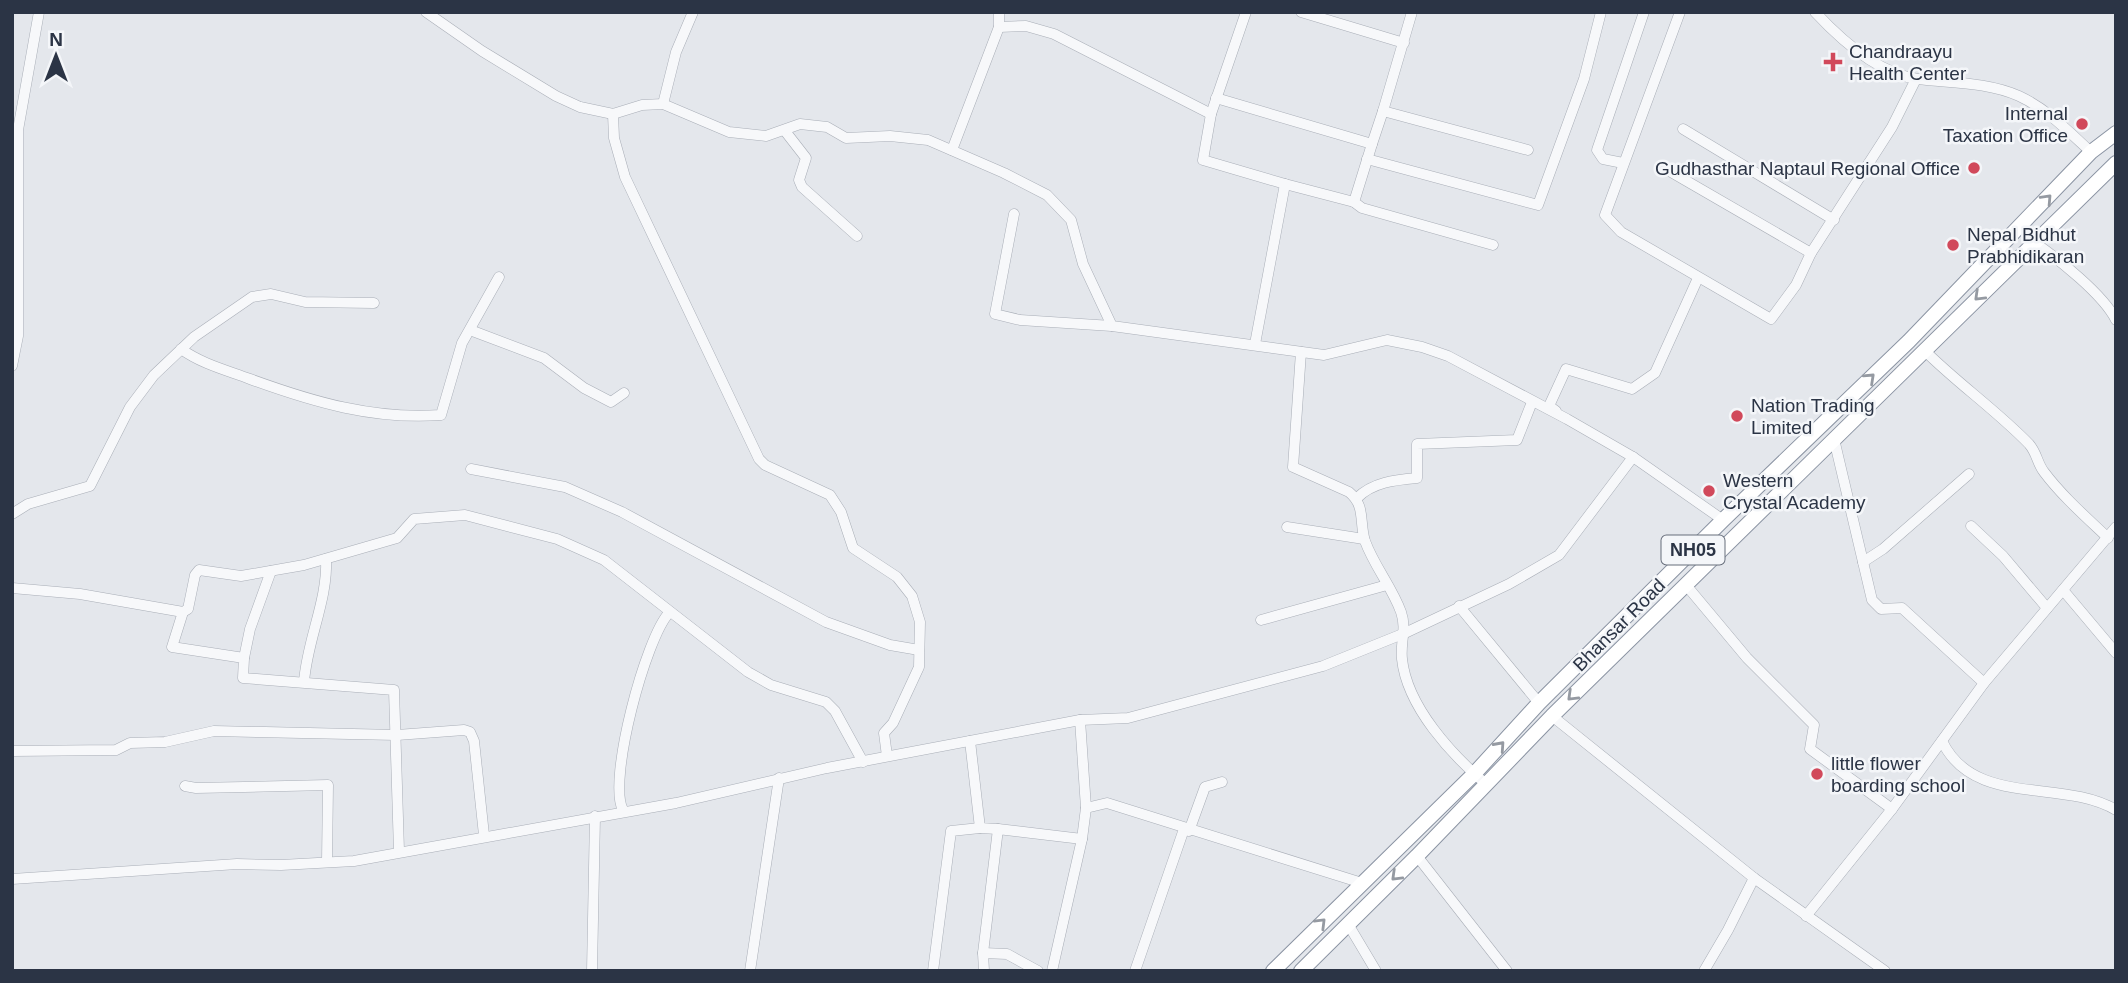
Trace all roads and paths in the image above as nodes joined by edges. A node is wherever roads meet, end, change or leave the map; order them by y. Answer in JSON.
{"nodes":[{"id":1,"x":39,"y":12,"type":"edge"},
{"id":2,"x":426,"y":12,"type":"edge"},
{"id":3,"x":693,"y":12,"type":"edge"},
{"id":4,"x":999,"y":12,"type":"edge"},
{"id":5,"x":1246,"y":12,"type":"edge"},
{"id":6,"x":1301,"y":12,"type":"edge"},
{"id":7,"x":1412,"y":12,"type":"edge"},
{"id":8,"x":1601,"y":12,"type":"edge"},
{"id":9,"x":1644,"y":12,"type":"edge"},
{"id":10,"x":1680,"y":12,"type":"edge"},
{"id":11,"x":1815,"y":12,"type":"edge"},
{"id":12,"x":999,"y":27,"type":"junction"},
{"id":13,"x":1404,"y":43,"type":"junction"},
{"id":14,"x":1916,"y":79,"type":"junction"},
{"id":15,"x":1216,"y":98,"type":"junction"},
{"id":16,"x":663,"y":104,"type":"junction"},
{"id":17,"x":1383,"y":111,"type":"junction"},
{"id":18,"x":613,"y":114,"type":"junction"},
{"id":19,"x":1210,"y":114,"type":"junction"},
{"id":20,"x":1683,"y":129,"type":"dead end"},
{"id":21,"x":785,"y":131,"type":"junction"},
{"id":22,"x":2116,"y":133,"type":"edge"},
{"id":23,"x":1372,"y":144,"type":"junction"},
{"id":24,"x":951,"y":150,"type":"junction"},
{"id":25,"x":1528,"y":150,"type":"dead end"},
{"id":26,"x":2091,"y":152,"type":"junction"},
{"id":27,"x":1367,"y":159,"type":"junction"},
{"id":28,"x":1623,"y":163,"type":"junction"},
{"id":29,"x":2116,"y":163,"type":"edge"},
{"id":30,"x":1671,"y":172,"type":"dead end"},
{"id":31,"x":1285,"y":184,"type":"junction"},
{"id":32,"x":1354,"y":202,"type":"junction"},
{"id":33,"x":1014,"y":214,"type":"dead end"},
{"id":34,"x":1834,"y":220,"type":"junction"},
{"id":35,"x":857,"y":236,"type":"dead end"},
{"id":36,"x":2034,"y":242,"type":"junction"},
{"id":37,"x":1493,"y":245,"type":"dead end"},
{"id":38,"x":1811,"y":253,"type":"junction"},
{"id":39,"x":499,"y":277,"type":"dead end"},
{"id":40,"x":1698,"y":278,"type":"junction"},
{"id":41,"x":374,"y":303,"type":"dead end"},
{"id":42,"x":2116,"y":320,"type":"edge"},
{"id":43,"x":1112,"y":326,"type":"junction"},
{"id":44,"x":470,"y":330,"type":"junction"},
{"id":45,"x":1255,"y":344,"type":"junction"},
{"id":46,"x":181,"y":349,"type":"junction"},
{"id":47,"x":1924,"y":350,"type":"junction"},
{"id":48,"x":1301,"y":352,"type":"junction"},
{"id":49,"x":12,"y":366,"type":"edge"},
{"id":50,"x":624,"y":393,"type":"dead end"},
{"id":51,"x":1532,"y":401,"type":"junction"},
{"id":52,"x":1567,"y":419,"type":"junction"},
{"id":53,"x":1834,"y":439,"type":"junction"},
{"id":54,"x":1633,"y":457,"type":"junction"},
{"id":55,"x":471,"y":469,"type":"dead end"},
{"id":56,"x":1969,"y":474,"type":"dead end"},
{"id":57,"x":1357,"y":498,"type":"junction"},
{"id":58,"x":12,"y":514,"type":"edge"},
{"id":59,"x":1723,"y":520,"type":"junction"},
{"id":60,"x":1971,"y":526,"type":"dead end"},
{"id":61,"x":1287,"y":527,"type":"dead end"},
{"id":62,"x":2116,"y":528,"type":"edge"},
{"id":63,"x":2108,"y":538,"type":"junction"},
{"id":64,"x":1364,"y":539,"type":"junction"},
{"id":65,"x":326,"y":558,"type":"junction"},
{"id":66,"x":1863,"y":562,"type":"junction"},
{"id":67,"x":271,"y":571,"type":"junction"},
{"id":68,"x":1387,"y":585,"type":"junction"},
{"id":69,"x":1686,"y":585,"type":"junction"},
{"id":70,"x":12,"y":588,"type":"edge"},
{"id":71,"x":2063,"y":590,"type":"junction"},
{"id":72,"x":1459,"y":606,"type":"junction"},
{"id":73,"x":2047,"y":608,"type":"junction"},
{"id":74,"x":183,"y":612,"type":"junction"},
{"id":75,"x":669,"y":613,"type":"junction"},
{"id":76,"x":1261,"y":620,"type":"dead end"},
{"id":77,"x":1405,"y":633,"type":"junction"},
{"id":78,"x":919,"y":650,"type":"junction"},
{"id":79,"x":2116,"y":653,"type":"edge"},
{"id":80,"x":244,"y":658,"type":"junction"},
{"id":81,"x":304,"y":682,"type":"junction"},
{"id":82,"x":1984,"y":682,"type":"junction"},
{"id":83,"x":1539,"y":703,"type":"junction"},
{"id":84,"x":1552,"y":716,"type":"junction"},
{"id":85,"x":1080,"y":720,"type":"junction"},
{"id":86,"x":397,"y":735,"type":"junction"},
{"id":87,"x":970,"y":741,"type":"junction"},
{"id":88,"x":1942,"y":741,"type":"junction"},
{"id":89,"x":12,"y":751,"type":"edge"},
{"id":90,"x":887,"y":756,"type":"junction"},
{"id":91,"x":863,"y":762,"type":"junction"},
{"id":92,"x":1474,"y":774,"type":"junction"},
{"id":93,"x":779,"y":778,"type":"junction"},
{"id":94,"x":1222,"y":782,"type":"dead end"},
{"id":95,"x":1487,"y":785,"type":"junction"},
{"id":96,"x":185,"y":786,"type":"dead end"},
{"id":97,"x":1086,"y":807,"type":"junction"},
{"id":98,"x":1892,"y":809,"type":"junction"},
{"id":99,"x":623,"y":810,"type":"junction"},
{"id":100,"x":2116,"y":810,"type":"edge"},
{"id":101,"x":595,"y":816,"type":"junction"},
{"id":102,"x":980,"y":828,"type":"junction"},
{"id":103,"x":998,"y":829,"type":"junction"},
{"id":104,"x":1186,"y":830,"type":"junction"},
{"id":105,"x":484,"y":835,"type":"junction"},
{"id":106,"x":1082,"y":839,"type":"junction"},
{"id":107,"x":399,"y":851,"type":"junction"},
{"id":108,"x":1417,"y":856,"type":"junction"},
{"id":109,"x":327,"y":862,"type":"junction"},
{"id":110,"x":12,"y":878,"type":"edge"},
{"id":111,"x":1754,"y":878,"type":"junction"},
{"id":112,"x":1362,"y":883,"type":"junction"},
{"id":113,"x":1806,"y":916,"type":"junction"},
{"id":114,"x":1348,"y":924,"type":"junction"},
{"id":115,"x":983,"y":953,"type":"junction"},
{"id":116,"x":592,"y":971,"type":"edge"},
{"id":117,"x":750,"y":971,"type":"edge"},
{"id":118,"x":933,"y":971,"type":"edge"},
{"id":119,"x":984,"y":971,"type":"edge"},
{"id":120,"x":1038,"y":971,"type":"edge"},
{"id":121,"x":1052,"y":971,"type":"edge"},
{"id":122,"x":1135,"y":971,"type":"edge"},
{"id":123,"x":1273,"y":971,"type":"edge"},
{"id":124,"x":1301,"y":971,"type":"edge"},
{"id":125,"x":1376,"y":971,"type":"edge"},
{"id":126,"x":1507,"y":971,"type":"edge"},
{"id":127,"x":1704,"y":971,"type":"edge"},
{"id":128,"x":1885,"y":971,"type":"edge"}],
"edges":[{"from":1,"to":49,"type":"street"},
{"from":2,"to":18,"type":"street"},
{"from":3,"to":16,"type":"street"},
{"from":4,"to":12,"type":"street"},
{"from":5,"to":15,"type":"street"},
{"from":6,"to":13,"type":"street"},
{"from":7,"to":13,"type":"street"},
{"from":8,"to":27,"type":"street"},
{"from":9,"to":28,"type":"street"},
{"from":10,"to":28,"type":"street"},
{"from":11,"to":14,"type":"street"},
{"from":12,"to":19,"type":"street"},
{"from":12,"to":24,"type":"street"},
{"from":13,"to":17,"type":"street"},
{"from":14,"to":26,"type":"street"},
{"from":14,"to":34,"type":"street"},
{"from":15,"to":19,"type":"street"},
{"from":15,"to":23,"type":"street"},
{"from":16,"to":18,"type":"street"},
{"from":16,"to":21,"type":"street"},
{"from":17,"to":23,"type":"street"},
{"from":17,"to":25,"type":"street"},
{"from":18,"to":78,"type":"street"},
{"from":19,"to":31,"type":"street"},
{"from":20,"to":34,"type":"street"},
{"from":21,"to":24,"type":"street"},
{"from":21,"to":35,"type":"street"},
{"from":22,"to":26,"type":"highway","name":"Bhansar Road","number":"NH05"},
{"from":23,"to":27,"type":"street"},
{"from":24,"to":43,"type":"street"},
{"from":59,"to":26,"type":"highway","name":"Bhansar Road","number":"NH05","one_way":true},
{"from":27,"to":32,"type":"street"},
{"from":28,"to":40,"type":"street"},
{"from":29,"to":36,"type":"highway","name":"Bhansar Road","number":"NH05"},
{"from":30,"to":38,"type":"street"},
{"from":31,"to":32,"type":"street"},
{"from":31,"to":45,"type":"street"},
{"from":32,"to":37,"type":"street"},
{"from":33,"to":43,"type":"street"},
{"from":34,"to":38,"type":"street"},
{"from":36,"to":42,"type":"street"},
{"from":36,"to":47,"type":"highway","name":"Bhansar Road","number":"NH05","one_way":true},
{"from":38,"to":40,"type":"street"},
{"from":39,"to":44,"type":"street"},
{"from":40,"to":52,"type":"street"},
{"from":41,"to":46,"type":"street"},
{"from":43,"to":45,"type":"street"},
{"from":44,"to":46,"type":"street"},
{"from":44,"to":50,"type":"street"},
{"from":45,"to":48,"type":"street"},
{"from":46,"to":58,"type":"street"},
{"from":47,"to":53,"type":"highway","name":"Bhansar Road","number":"NH05"},
{"from":47,"to":63,"type":"street"},
{"from":48,"to":51,"type":"street"},
{"from":48,"to":57,"type":"street"},
{"from":51,"to":52,"type":"street"},
{"from":51,"to":57,"type":"street"},
{"from":52,"to":54,"type":"street"},
{"from":53,"to":66,"type":"street"},
{"from":53,"to":69,"type":"highway","name":"Bhansar Road","number":"NH05"},
{"from":54,"to":59,"type":"street"},
{"from":54,"to":72,"type":"street"},
{"from":55,"to":78,"type":"street"},
{"from":56,"to":66,"type":"street"},
{"from":57,"to":64,"type":"street"},
{"from":59,"to":83,"type":"highway","name":"Bhansar Road","number":"NH05"},
{"from":60,"to":73,"type":"street"},
{"from":61,"to":64,"type":"street"},
{"from":62,"to":63,"type":"street"},
{"from":63,"to":71,"type":"street"},
{"from":64,"to":68,"type":"street"},
{"from":65,"to":67,"type":"street"},
{"from":65,"to":75,"type":"street"},
{"from":65,"to":81,"type":"street"},
{"from":66,"to":82,"type":"street"},
{"from":67,"to":74,"type":"street"},
{"from":67,"to":80,"type":"street"},
{"from":68,"to":76,"type":"street"},
{"from":68,"to":77,"type":"street"},
{"from":69,"to":84,"type":"highway","name":"Bhansar Road","number":"NH05","one_way":true},
{"from":69,"to":98,"type":"street"},
{"from":70,"to":74,"type":"street"},
{"from":71,"to":73,"type":"street"},
{"from":71,"to":79,"type":"street"},
{"from":72,"to":77,"type":"street"},
{"from":72,"to":83,"type":"street"},
{"from":73,"to":82,"type":"street"},
{"from":74,"to":80,"type":"street"},
{"from":75,"to":91,"type":"street"},
{"from":75,"to":99,"type":"street"},
{"from":77,"to":85,"type":"street"},
{"from":77,"to":92,"type":"street"},
{"from":78,"to":90,"type":"street"},
{"from":80,"to":81,"type":"street"},
{"from":81,"to":86,"type":"street"},
{"from":82,"to":88,"type":"street"},
{"from":92,"to":83,"type":"highway","name":"Bhansar Road","number":"NH05","one_way":true},
{"from":84,"to":95,"type":"highway","name":"Bhansar Road","number":"NH05"},
{"from":84,"to":111,"type":"street"},
{"from":85,"to":87,"type":"street"},
{"from":85,"to":97,"type":"street"},
{"from":86,"to":89,"type":"street"},
{"from":86,"to":105,"type":"street"},
{"from":86,"to":107,"type":"street"},
{"from":87,"to":90,"type":"street"},
{"from":87,"to":102,"type":"street"},
{"from":88,"to":98,"type":"street"},
{"from":88,"to":100,"type":"street"},
{"from":90,"to":91,"type":"street"},
{"from":91,"to":93,"type":"street"},
{"from":92,"to":95,"type":"street"},
{"from":92,"to":112,"type":"highway","name":"Bhansar Road","number":"NH05"},
{"from":93,"to":99,"type":"street"},
{"from":93,"to":117,"type":"street"},
{"from":94,"to":104,"type":"street"},
{"from":95,"to":108,"type":"highway","name":"Bhansar Road","number":"NH05"},
{"from":96,"to":109,"type":"street"},
{"from":97,"to":104,"type":"street"},
{"from":97,"to":106,"type":"street"},
{"from":98,"to":113,"type":"street"},
{"from":99,"to":101,"type":"street"},
{"from":101,"to":105,"type":"street"},
{"from":101,"to":116,"type":"street"},
{"from":102,"to":103,"type":"street"},
{"from":102,"to":118,"type":"street"},
{"from":103,"to":106,"type":"street"},
{"from":103,"to":115,"type":"street"},
{"from":104,"to":112,"type":"street"},
{"from":104,"to":122,"type":"street"},
{"from":105,"to":107,"type":"street"},
{"from":106,"to":121,"type":"street"},
{"from":107,"to":109,"type":"street"},
{"from":108,"to":114,"type":"highway","name":"Bhansar Road","number":"NH05","one_way":true},
{"from":108,"to":126,"type":"street"},
{"from":109,"to":110,"type":"street"},
{"from":111,"to":113,"type":"street"},
{"from":111,"to":127,"type":"street"},
{"from":123,"to":112,"type":"highway","name":"Bhansar Road","number":"NH05","one_way":true},
{"from":113,"to":128,"type":"street"},
{"from":114,"to":124,"type":"highway","name":"Bhansar Road","number":"NH05"},
{"from":114,"to":125,"type":"street"},
{"from":115,"to":119,"type":"street"},
{"from":115,"to":120,"type":"street"}]}
